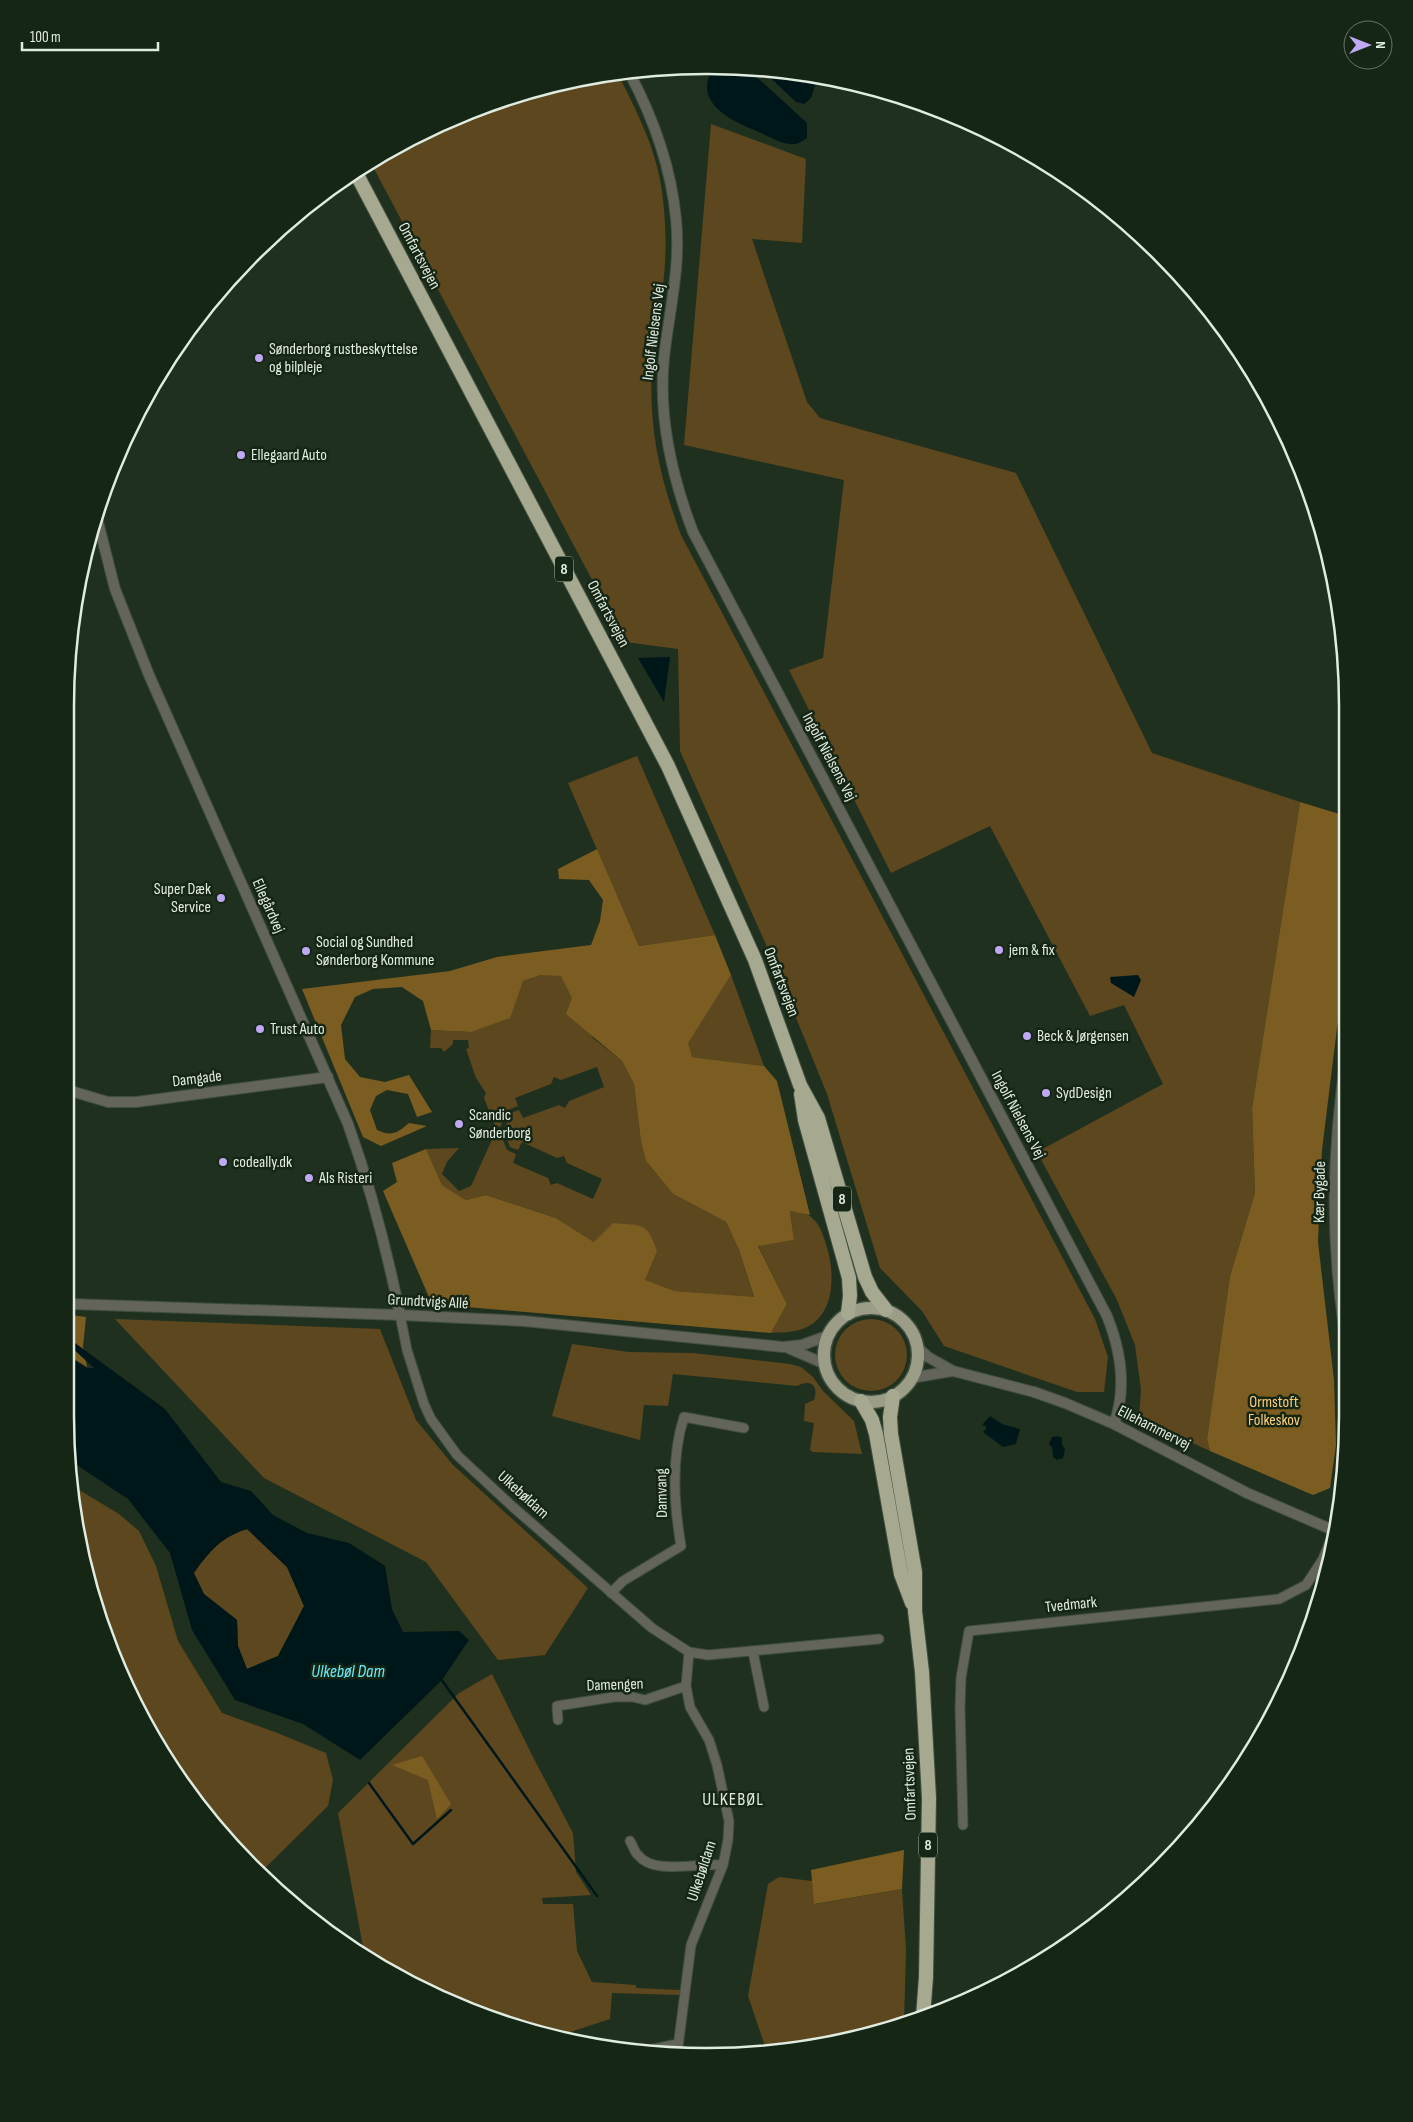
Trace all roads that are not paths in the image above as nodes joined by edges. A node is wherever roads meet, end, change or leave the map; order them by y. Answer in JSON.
{"nodes":[{"id":1,"x":632,"y":78,"type":"edge"},
{"id":2,"x":359,"y":178,"type":"edge"},
{"id":3,"x":99,"y":528,"type":"edge"},
{"id":4,"x":328,"y":1077,"type":"junction"},
{"id":5,"x":800,"y":1085,"type":"junction"},
{"id":6,"x":74,"y":1092,"type":"edge"},
{"id":7,"x":1339,"y":1114,"type":"edge"},
{"id":8,"x":1339,"y":1296,"type":"edge"},
{"id":9,"x":74,"y":1304,"type":"edge"},
{"id":10,"x":886,"y":1310,"type":"junction"},
{"id":11,"x":848,"y":1314,"type":"junction"},
{"id":12,"x":400,"y":1315,"type":"junction"},
{"id":13,"x":827,"y":1336,"type":"junction"},
{"id":14,"x":917,"y":1346,"type":"junction"},
{"id":15,"x":783,"y":1347,"type":"junction"},
{"id":16,"x":824,"y":1364,"type":"junction"},
{"id":17,"x":954,"y":1371,"type":"junction"},
{"id":18,"x":911,"y":1378,"type":"junction"},
{"id":19,"x":892,"y":1396,"type":"junction"},
{"id":20,"x":861,"y":1401,"type":"junction"},
{"id":21,"x":1114,"y":1424,"type":"junction"},
{"id":22,"x":744,"y":1428,"type":"dead end"},
{"id":23,"x":1329,"y":1528,"type":"edge"},
{"id":24,"x":1322,"y":1560,"type":"edge"},
{"id":25,"x":611,"y":1593,"type":"junction"},
{"id":26,"x":915,"y":1611,"type":"junction"},
{"id":27,"x":879,"y":1639,"type":"dead end"},
{"id":28,"x":689,"y":1652,"type":"junction"},
{"id":29,"x":753,"y":1652,"type":"junction"},
{"id":30,"x":686,"y":1686,"type":"junction"},
{"id":31,"x":764,"y":1707,"type":"dead end"},
{"id":32,"x":558,"y":1720,"type":"dead end"},
{"id":33,"x":964,"y":1825,"type":"dead end"},
{"id":34,"x":630,"y":1841,"type":"dead end"},
{"id":35,"x":723,"y":1865,"type":"junction"},
{"id":36,"x":924,"y":2010,"type":"edge"},
{"id":37,"x":677,"y":2044,"type":"junction"},
{"id":38,"x":664,"y":2047,"type":"edge"},
{"id":39,"x":677,"y":2047,"type":"edge"}],
"edges":[{"from":1,"to":21,"type":"street","name":"Ingolf Nielsens Vej"},
{"from":2,"to":5,"type":"highway","name":"Omfartsvejen","number":"8"},
{"from":3,"to":4,"type":"street","name":"Ellegårdvej"},
{"from":4,"to":6,"type":"street","name":"Damgade"},
{"from":4,"to":12,"type":"street","name":"Ellegårdvej"},
{"from":5,"to":10,"type":"highway","name":"Omfartsvejen","number":"8"},
{"from":5,"to":11,"type":"highway","name":"Omfartsvejen","number":"8"},
{"from":7,"to":8,"type":"street","name":"Kær Bygade"},
{"from":9,"to":12,"type":"street","name":"Grundtvigs Allé"},
{"from":10,"to":11,"type":"main road"},
{"from":10,"to":14,"type":"main road","number":"8"},
{"from":11,"to":13,"type":"main road"},
{"from":12,"to":15,"type":"street","name":"Grundtvigs Allé"},
{"from":12,"to":25,"type":"street","name":"Ulkebøldam"},
{"from":13,"to":15,"type":"street","name":"Grundtvigs Allé"},
{"from":13,"to":16,"type":"main road"},
{"from":14,"to":17,"type":"street","name":"Ellehammervej"},
{"from":14,"to":18,"type":"main road"},
{"from":15,"to":16,"type":"street","name":"Grundtvigs Allé"},
{"from":16,"to":20,"type":"main road"},
{"from":17,"to":18,"type":"street","name":"Ellehammervej"},
{"from":17,"to":21,"type":"street","name":"Ellehammervej"},
{"from":18,"to":19,"type":"main road"},
{"from":19,"to":20,"type":"main road"},
{"from":19,"to":26,"type":"highway","name":"Omfartsvejen","number":"8"},
{"from":20,"to":26,"type":"highway","name":"Omfartsvejen","number":"8"},
{"from":21,"to":23,"type":"street","name":"Ellehammervej"},
{"from":22,"to":25,"type":"street","name":"Damvang"},
{"from":24,"to":33,"type":"street","name":"Tvedmark"},
{"from":25,"to":28,"type":"street","name":"Ulkebøldam"},
{"from":26,"to":36,"type":"highway","name":"Omfartsvejen","number":"8"},
{"from":27,"to":29,"type":"street","name":"Ulkebøldam"},
{"from":28,"to":29,"type":"street","name":"Ulkebøldam"},
{"from":28,"to":30,"type":"street","name":"Ulkebøldam"},
{"from":29,"to":31,"type":"street"},
{"from":30,"to":32,"type":"street","name":"Damengen"},
{"from":30,"to":35,"type":"street","name":"Ulkebøldam"},
{"from":34,"to":35,"type":"street"},
{"from":35,"to":37,"type":"street","name":"Ulkebøldam"},
{"from":37,"to":38,"type":"street"},
{"from":37,"to":39,"type":"street","name":"Ulkebøldam"}]}
